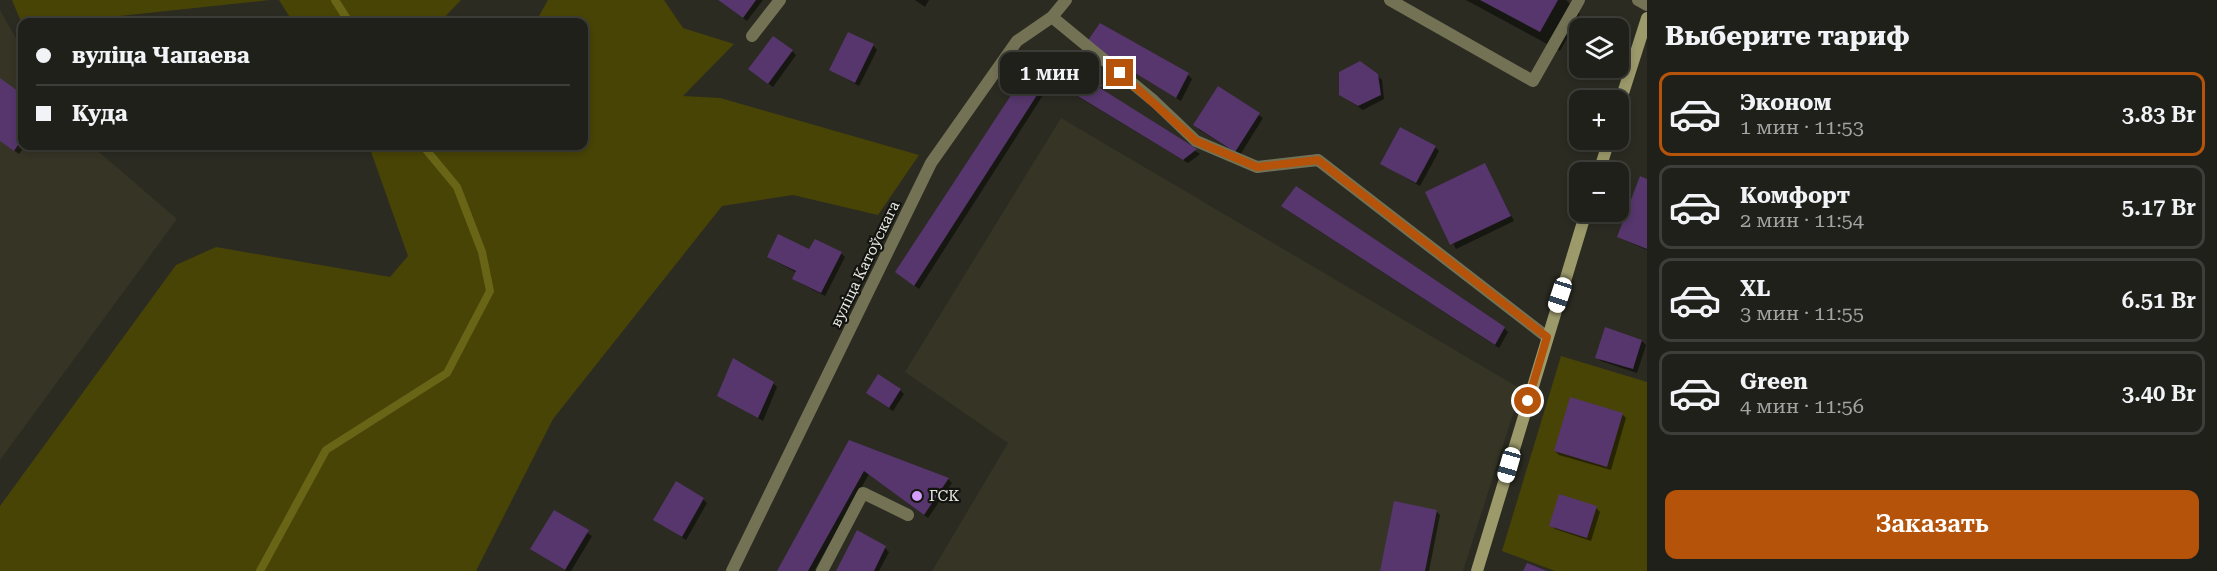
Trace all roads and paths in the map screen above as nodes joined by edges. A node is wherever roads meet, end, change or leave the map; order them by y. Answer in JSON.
{"nodes":[{"id":1,"x":780,"y":0,"type":"edge"},
{"id":2,"x":1066,"y":0,"type":"edge"},
{"id":3,"x":1390,"y":0,"type":"edge"},
{"id":4,"x":1579,"y":0,"type":"edge"},
{"id":5,"x":1638,"y":0,"type":"edge"},
{"id":6,"x":1647,"y":5,"type":"edge"},
{"id":7,"x":1052,"y":17,"type":"junction"},
{"id":8,"x":1647,"y":18,"type":"edge"},
{"id":9,"x":752,"y":36,"type":"dead end"},
{"id":10,"x":1624,"y":90,"type":"edge"},
{"id":11,"x":1583,"y":222,"type":"edge"},
{"id":12,"x":1547,"y":337,"type":"junction"},
{"id":13,"x":908,"y":515,"type":"dead end"},
{"id":14,"x":732,"y":571,"type":"edge"},
{"id":15,"x":822,"y":571,"type":"edge"},
{"id":16,"x":1477,"y":571,"type":"edge"}],
"edges":[{"from":1,"to":9,"type":"street"},
{"from":2,"to":7,"type":"street","name":"вуліца Катоўскага"},
{"from":3,"to":4,"type":"street"},
{"from":5,"to":6,"type":"street"},
{"from":7,"to":12,"type":"street"},
{"from":7,"to":14,"type":"street","name":"вуліца Катоўскага"},
{"from":8,"to":10,"type":"street"},
{"from":11,"to":12,"type":"street"},
{"from":12,"to":16,"type":"street"},
{"from":13,"to":15,"type":"street"}]}
